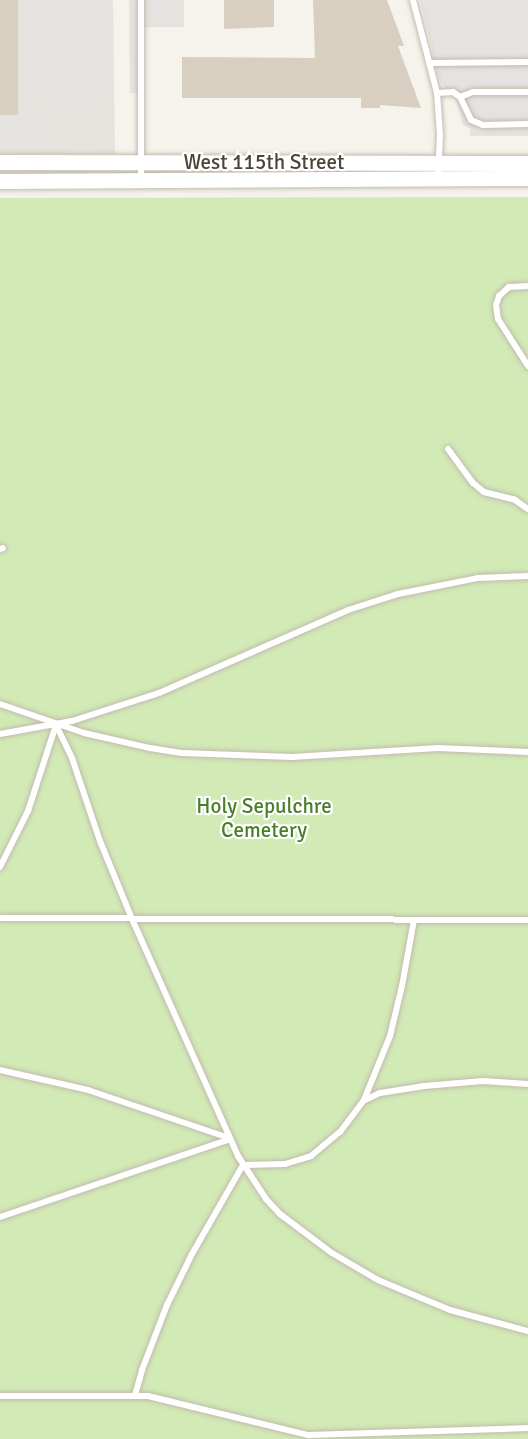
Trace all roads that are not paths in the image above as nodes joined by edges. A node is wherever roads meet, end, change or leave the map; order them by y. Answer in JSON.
{"nodes":[{"id":1,"x":141,"y":0,"type":"edge"},
{"id":2,"x":412,"y":0,"type":"edge"},
{"id":3,"x":528,"y":62,"type":"edge"},
{"id":4,"x":429,"y":63,"type":"junction"},
{"id":5,"x":528,"y":92,"type":"edge"},
{"id":6,"x":437,"y":93,"type":"junction"},
{"id":7,"x":460,"y":97,"type":"junction"},
{"id":8,"x":528,"y":124,"type":"edge"},
{"id":9,"x":0,"y":162,"type":"edge"},
{"id":10,"x":141,"y":162,"type":"junction"},
{"id":11,"x":439,"y":162,"type":"junction"},
{"id":12,"x":528,"y":163,"type":"edge"},
{"id":13,"x":528,"y":178,"type":"edge"},
{"id":14,"x":438,"y":180,"type":"junction"},
{"id":15,"x":0,"y":181,"type":"edge"},
{"id":16,"x":141,"y":181,"type":"junction"},
{"id":17,"x":528,"y":286,"type":"edge"},
{"id":18,"x":528,"y":366,"type":"edge"},
{"id":19,"x":448,"y":449,"type":"dead end"},
{"id":20,"x":528,"y":508,"type":"edge"},
{"id":21,"x":528,"y":576,"type":"edge"},
{"id":22,"x":0,"y":704,"type":"edge"},
{"id":23,"x":56,"y":725,"type":"junction"},
{"id":24,"x":0,"y":734,"type":"edge"},
{"id":25,"x":528,"y":752,"type":"edge"},
{"id":26,"x":0,"y":867,"type":"edge"},
{"id":27,"x":0,"y":918,"type":"edge"},
{"id":28,"x":132,"y":919,"type":"junction"},
{"id":29,"x":414,"y":920,"type":"junction"},
{"id":30,"x":528,"y":920,"type":"edge"},
{"id":31,"x":0,"y":1070,"type":"edge"},
{"id":32,"x":528,"y":1084,"type":"edge"},
{"id":33,"x":364,"y":1100,"type":"junction"},
{"id":34,"x":230,"y":1139,"type":"junction"},
{"id":35,"x":243,"y":1165,"type":"junction"},
{"id":36,"x":0,"y":1217,"type":"edge"},
{"id":37,"x":528,"y":1331,"type":"edge"},
{"id":38,"x":135,"y":1395,"type":"junction"},
{"id":39,"x":0,"y":1396,"type":"edge"},
{"id":40,"x":528,"y":1428,"type":"edge"}],
"edges":[{"from":1,"to":10,"type":"lane"},
{"from":2,"to":4,"type":"lane"},
{"from":3,"to":4,"type":"lane"},
{"from":4,"to":6,"type":"lane"},
{"from":5,"to":7,"type":"lane"},
{"from":6,"to":7,"type":"lane"},
{"from":6,"to":11,"type":"lane"},
{"from":7,"to":8,"type":"lane"},
{"from":9,"to":10,"type":"street","name":"West 115th Street"},
{"from":10,"to":11,"type":"street","name":"West 115th Street"},
{"from":10,"to":16,"type":"lane"},
{"from":11,"to":12,"type":"street","name":"West 115th Street"},
{"from":11,"to":14,"type":"lane"},
{"from":13,"to":14,"type":"street","name":"West 115th Street"},
{"from":14,"to":16,"type":"street","name":"West 115th Street"},
{"from":15,"to":16,"type":"street","name":"West 115th Street"},
{"from":17,"to":18,"type":"lane"},
{"from":19,"to":20,"type":"lane"},
{"from":21,"to":23,"type":"lane"},
{"from":22,"to":23,"type":"lane"},
{"from":23,"to":24,"type":"lane"},
{"from":23,"to":25,"type":"lane"},
{"from":23,"to":26,"type":"lane"},
{"from":23,"to":28,"type":"lane"},
{"from":27,"to":28,"type":"lane"},
{"from":28,"to":29,"type":"lane"},
{"from":28,"to":34,"type":"lane"},
{"from":29,"to":30,"type":"lane"},
{"from":29,"to":33,"type":"lane"},
{"from":31,"to":34,"type":"lane"},
{"from":32,"to":33,"type":"lane"},
{"from":33,"to":35,"type":"lane"},
{"from":34,"to":35,"type":"lane"},
{"from":34,"to":36,"type":"lane"},
{"from":35,"to":37,"type":"lane"},
{"from":35,"to":38,"type":"lane"},
{"from":38,"to":39,"type":"lane"},
{"from":38,"to":40,"type":"lane"}]}
